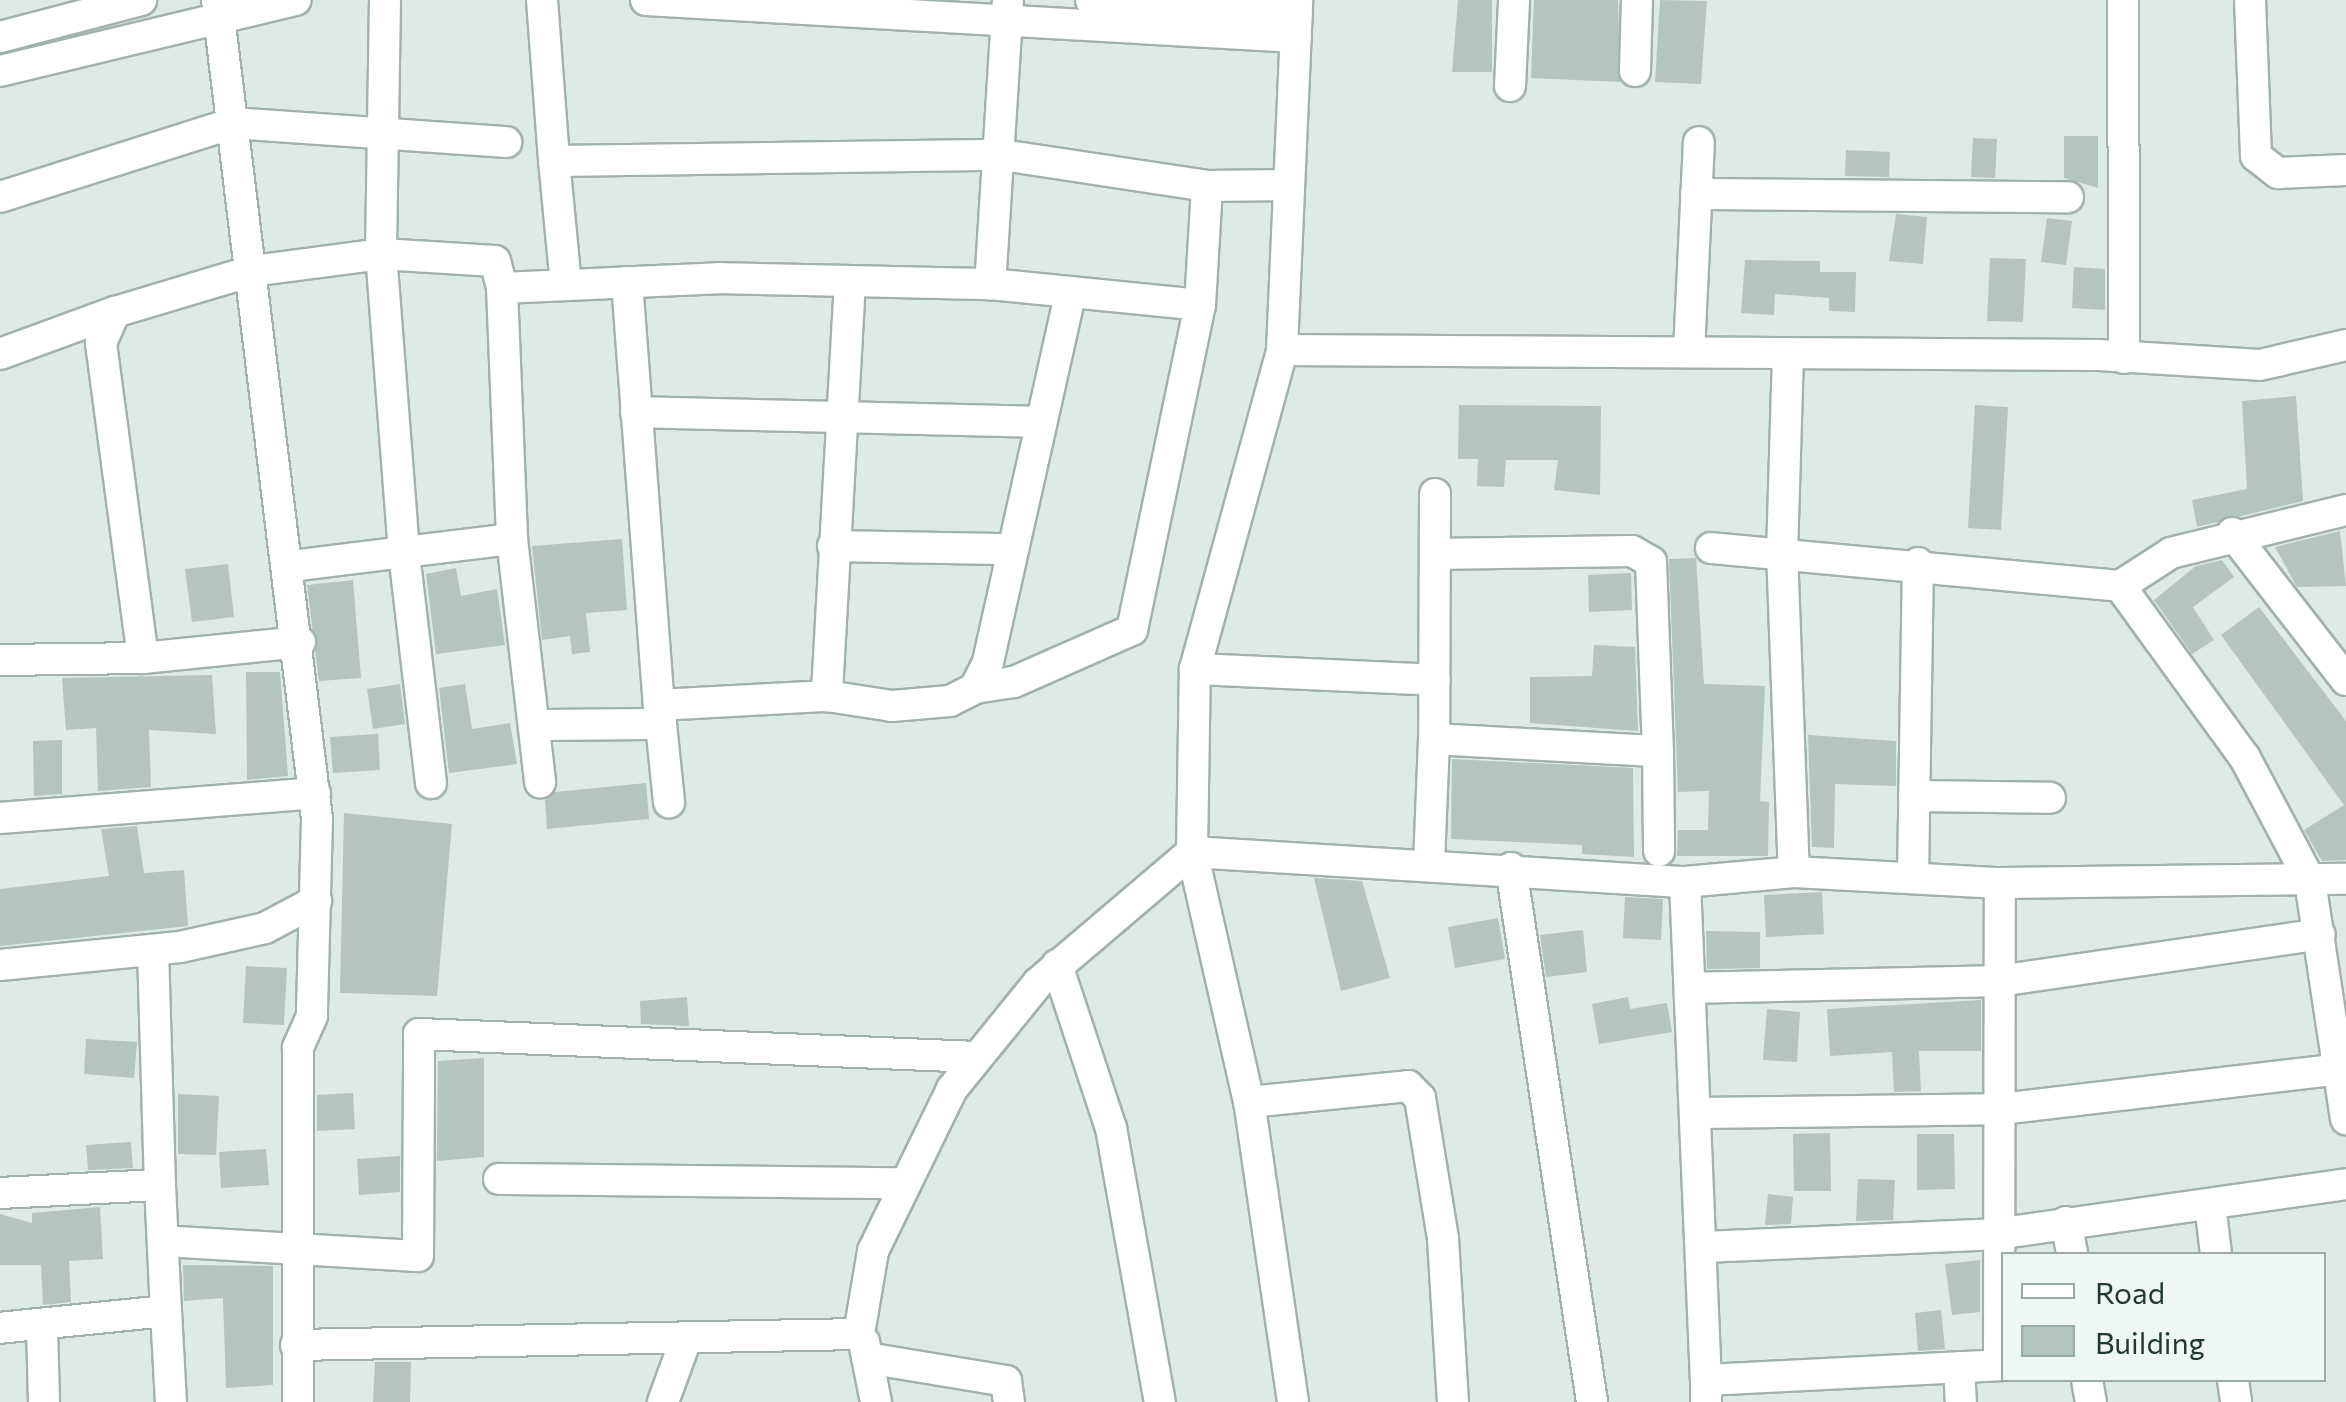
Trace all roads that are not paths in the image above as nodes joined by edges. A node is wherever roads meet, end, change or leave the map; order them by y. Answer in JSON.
{"nodes":[{"id":1,"x":140,"y":0,"type":"edge"},
{"id":2,"x":296,"y":0,"type":"edge"},
{"id":3,"x":385,"y":0,"type":"edge"},
{"id":4,"x":542,"y":0,"type":"edge"},
{"id":5,"x":646,"y":0,"type":"edge"},
{"id":6,"x":1090,"y":0,"type":"edge"},
{"id":7,"x":1514,"y":0,"type":"edge"},
{"id":8,"x":1637,"y":0,"type":"edge"},
{"id":9,"x":2123,"y":0,"type":"edge"},
{"id":10,"x":2250,"y":0,"type":"edge"},
{"id":11,"x":218,"y":7,"type":"edge"},
{"id":12,"x":1007,"y":12,"type":"edge"},
{"id":13,"x":1296,"y":17,"type":"edge"},
{"id":14,"x":0,"y":37,"type":"edge"},
{"id":15,"x":0,"y":71,"type":"edge"},
{"id":16,"x":1635,"y":71,"type":"dead end"},
{"id":17,"x":1510,"y":86,"type":"dead end"},
{"id":18,"x":233,"y":122,"type":"junction"},
{"id":19,"x":383,"y":131,"type":"junction"},
{"id":20,"x":506,"y":142,"type":"dead end"},
{"id":21,"x":1699,"y":142,"type":"dead end"},
{"id":22,"x":1002,"y":155,"type":"junction"},
{"id":23,"x":554,"y":161,"type":"junction"},
{"id":24,"x":2346,"y":170,"type":"edge"},
{"id":25,"x":1290,"y":185,"type":"junction"},
{"id":26,"x":1206,"y":186,"type":"junction"},
{"id":27,"x":1696,"y":194,"type":"junction"},
{"id":28,"x":2068,"y":197,"type":"dead end"},
{"id":29,"x":0,"y":198,"type":"edge"},
{"id":30,"x":381,"y":254,"type":"junction"},
{"id":31,"x":252,"y":271,"type":"junction"},
{"id":32,"x":850,"y":281,"type":"junction"},
{"id":33,"x":627,"y":282,"type":"junction"},
{"id":34,"x":990,"y":284,"type":"junction"},
{"id":35,"x":566,"y":285,"type":"junction"},
{"id":36,"x":502,"y":288,"type":"junction"},
{"id":37,"x":1071,"y":292,"type":"junction"},
{"id":38,"x":1200,"y":305,"type":"junction"},
{"id":39,"x":114,"y":312,"type":"junction"},
{"id":40,"x":2346,"y":345,"type":"edge"},
{"id":41,"x":1282,"y":350,"type":"junction"},
{"id":42,"x":1689,"y":352,"type":"junction"},
{"id":43,"x":1788,"y":353,"type":"junction"},
{"id":44,"x":0,"y":354,"type":"edge"},
{"id":45,"x":2124,"y":358,"type":"junction"},
{"id":46,"x":636,"y":412,"type":"junction"},
{"id":47,"x":838,"y":414,"type":"junction"},
{"id":48,"x":1040,"y":422,"type":"junction"},
{"id":49,"x":1435,"y":494,"type":"dead end"},
{"id":50,"x":2346,"y":510,"type":"edge"},
{"id":51,"x":2232,"y":534,"type":"junction"},
{"id":52,"x":512,"y":540,"type":"junction"},
{"id":53,"x":833,"y":546,"type":"junction"},
{"id":54,"x":1712,"y":548,"type":"dead end"},
{"id":55,"x":1012,"y":549,"type":"junction"},
{"id":56,"x":1782,"y":550,"type":"junction"},
{"id":57,"x":404,"y":552,"type":"junction"},
{"id":58,"x":1435,"y":554,"type":"junction"},
{"id":59,"x":1918,"y":563,"type":"junction"},
{"id":60,"x":291,"y":566,"type":"junction"},
{"id":61,"x":2120,"y":586,"type":"junction"},
{"id":62,"x":300,"y":642,"type":"junction"},
{"id":63,"x":143,"y":658,"type":"junction"},
{"id":64,"x":0,"y":660,"type":"edge"},
{"id":65,"x":1195,"y":669,"type":"junction"},
{"id":66,"x":1435,"y":680,"type":"junction"},
{"id":67,"x":2346,"y":680,"type":"edge"},
{"id":68,"x":974,"y":688,"type":"junction"},
{"id":69,"x":827,"y":696,"type":"junction"},
{"id":70,"x":660,"y":714,"type":"junction"},
{"id":71,"x":534,"y":725,"type":"junction"},
{"id":72,"x":1434,"y":739,"type":"junction"},
{"id":73,"x":1658,"y":751,"type":"junction"},
{"id":74,"x":540,"y":782,"type":"dead end"},
{"id":75,"x":431,"y":784,"type":"dead end"},
{"id":76,"x":315,"y":793,"type":"junction"},
{"id":77,"x":1914,"y":796,"type":"junction"},
{"id":78,"x":2050,"y":798,"type":"dead end"},
{"id":79,"x":669,"y":802,"type":"dead end"},
{"id":80,"x":0,"y":818,"type":"edge"},
{"id":81,"x":1659,"y":850,"type":"dead end"},
{"id":82,"x":1192,"y":852,"type":"junction"},
{"id":83,"x":1429,"y":864,"type":"junction"},
{"id":84,"x":1510,"y":868,"type":"junction"},
{"id":85,"x":1794,"y":872,"type":"junction"},
{"id":86,"x":1913,"y":878,"type":"junction"},
{"id":87,"x":2346,"y":880,"type":"edge"},
{"id":88,"x":2310,"y":881,"type":"junction"},
{"id":89,"x":1686,"y":882,"type":"junction"},
{"id":90,"x":2000,"y":883,"type":"junction"},
{"id":91,"x":316,"y":901,"type":"junction"},
{"id":92,"x":2320,"y":934,"type":"junction"},
{"id":93,"x":152,"y":950,"type":"junction"},
{"id":94,"x":0,"y":965,"type":"edge"},
{"id":95,"x":1057,"y":965,"type":"junction"},
{"id":96,"x":1999,"y":981,"type":"junction"},
{"id":97,"x":1690,"y":988,"type":"junction"},
{"id":98,"x":977,"y":1057,"type":"junction"},
{"id":99,"x":2340,"y":1069,"type":"junction"},
{"id":100,"x":1248,"y":1102,"type":"junction"},
{"id":101,"x":2001,"y":1109,"type":"junction"},
{"id":102,"x":1695,"y":1112,"type":"junction"},
{"id":103,"x":2346,"y":1119,"type":"edge"},
{"id":104,"x":499,"y":1180,"type":"dead end"},
{"id":105,"x":904,"y":1183,"type":"junction"},
{"id":106,"x":2346,"y":1184,"type":"edge"},
{"id":107,"x":160,"y":1185,"type":"junction"},
{"id":108,"x":0,"y":1192,"type":"edge"},
{"id":109,"x":2210,"y":1204,"type":"junction"},
{"id":110,"x":2066,"y":1222,"type":"junction"},
{"id":111,"x":1996,"y":1234,"type":"junction"},
{"id":112,"x":162,"y":1241,"type":"junction"},
{"id":113,"x":294,"y":1246,"type":"junction"},
{"id":114,"x":1702,"y":1247,"type":"junction"},
{"id":115,"x":2072,"y":1252,"type":"edge"},
{"id":116,"x":2216,"y":1252,"type":"edge"},
{"id":117,"x":166,"y":1311,"type":"junction"},
{"id":118,"x":42,"y":1326,"type":"junction"},
{"id":119,"x":0,"y":1328,"type":"edge"},
{"id":120,"x":686,"y":1339,"type":"junction"},
{"id":121,"x":296,"y":1345,"type":"junction"},
{"id":122,"x":866,"y":1347,"type":"junction"},
{"id":123,"x":2001,"y":1365,"type":"edge"},
{"id":124,"x":1959,"y":1367,"type":"junction"},
{"id":125,"x":1706,"y":1391,"type":"edge"},
{"id":126,"x":44,"y":1402,"type":"edge"},
{"id":127,"x":172,"y":1402,"type":"edge"},
{"id":128,"x":298,"y":1402,"type":"edge"},
{"id":129,"x":663,"y":1402,"type":"edge"},
{"id":130,"x":876,"y":1402,"type":"edge"},
{"id":131,"x":1008,"y":1402,"type":"edge"},
{"id":132,"x":1160,"y":1402,"type":"edge"},
{"id":133,"x":1293,"y":1402,"type":"edge"},
{"id":134,"x":1453,"y":1402,"type":"edge"},
{"id":135,"x":1592,"y":1402,"type":"edge"},
{"id":136,"x":1961,"y":1402,"type":"edge"}],
"edges":[{"from":1,"to":14,"type":"street"},
{"from":2,"to":11,"type":"street"},
{"from":3,"to":19,"type":"street"},
{"from":4,"to":23,"type":"street"},
{"from":5,"to":12,"type":"street"},
{"from":6,"to":13,"type":"street"},
{"from":7,"to":17,"type":"street"},
{"from":8,"to":16,"type":"street"},
{"from":9,"to":45,"type":"street"},
{"from":10,"to":24,"type":"street"},
{"from":11,"to":15,"type":"street"},
{"from":11,"to":18,"type":"street"},
{"from":12,"to":13,"type":"street"},
{"from":12,"to":22,"type":"street"},
{"from":13,"to":25,"type":"street"},
{"from":18,"to":19,"type":"street"},
{"from":18,"to":29,"type":"street"},
{"from":18,"to":31,"type":"street"},
{"from":19,"to":20,"type":"street"},
{"from":19,"to":30,"type":"street"},
{"from":21,"to":27,"type":"street"},
{"from":22,"to":23,"type":"street"},
{"from":22,"to":26,"type":"street"},
{"from":22,"to":34,"type":"street"},
{"from":23,"to":35,"type":"street"},
{"from":25,"to":26,"type":"street"},
{"from":25,"to":41,"type":"street"},
{"from":26,"to":38,"type":"street"},
{"from":27,"to":28,"type":"street"},
{"from":27,"to":42,"type":"street"},
{"from":30,"to":31,"type":"street"},
{"from":30,"to":36,"type":"street"},
{"from":30,"to":57,"type":"street"},
{"from":31,"to":39,"type":"street"},
{"from":31,"to":60,"type":"street"},
{"from":32,"to":33,"type":"street"},
{"from":32,"to":34,"type":"street"},
{"from":32,"to":47,"type":"street"},
{"from":33,"to":35,"type":"street"},
{"from":33,"to":46,"type":"street"},
{"from":34,"to":37,"type":"street"},
{"from":35,"to":36,"type":"street"},
{"from":36,"to":52,"type":"street"},
{"from":37,"to":38,"type":"street"},
{"from":37,"to":48,"type":"street"},
{"from":38,"to":68,"type":"street"},
{"from":39,"to":44,"type":"street"},
{"from":39,"to":63,"type":"street"},
{"from":40,"to":45,"type":"street"},
{"from":41,"to":42,"type":"street"},
{"from":41,"to":65,"type":"street"},
{"from":42,"to":43,"type":"street"},
{"from":43,"to":45,"type":"street"},
{"from":43,"to":56,"type":"street"},
{"from":46,"to":47,"type":"street"},
{"from":46,"to":70,"type":"street"},
{"from":47,"to":48,"type":"street"},
{"from":47,"to":53,"type":"street"},
{"from":48,"to":55,"type":"street"},
{"from":49,"to":58,"type":"street"},
{"from":50,"to":51,"type":"street"},
{"from":51,"to":61,"type":"street"},
{"from":51,"to":67,"type":"street"},
{"from":52,"to":57,"type":"street"},
{"from":52,"to":71,"type":"street"},
{"from":53,"to":55,"type":"street"},
{"from":53,"to":69,"type":"street"},
{"from":54,"to":56,"type":"street"},
{"from":55,"to":68,"type":"street"},
{"from":56,"to":59,"type":"street"},
{"from":56,"to":85,"type":"street"},
{"from":57,"to":60,"type":"street"},
{"from":57,"to":75,"type":"street"},
{"from":58,"to":66,"type":"street"},
{"from":58,"to":73,"type":"street"},
{"from":59,"to":61,"type":"street"},
{"from":59,"to":77,"type":"street"},
{"from":60,"to":62,"type":"street"},
{"from":61,"to":88,"type":"street"},
{"from":62,"to":63,"type":"street"},
{"from":62,"to":76,"type":"street"},
{"from":63,"to":64,"type":"street"},
{"from":65,"to":66,"type":"street"},
{"from":65,"to":82,"type":"street"},
{"from":66,"to":72,"type":"street"},
{"from":68,"to":69,"type":"street"},
{"from":69,"to":70,"type":"street"},
{"from":70,"to":71,"type":"street"},
{"from":70,"to":79,"type":"street"},
{"from":71,"to":74,"type":"street"},
{"from":72,"to":73,"type":"street"},
{"from":72,"to":83,"type":"street"},
{"from":73,"to":81,"type":"street"},
{"from":76,"to":80,"type":"street"},
{"from":76,"to":91,"type":"street"},
{"from":77,"to":78,"type":"street"},
{"from":77,"to":86,"type":"street"},
{"from":82,"to":83,"type":"street"},
{"from":82,"to":95,"type":"street"},
{"from":82,"to":100,"type":"street"},
{"from":83,"to":84,"type":"street"},
{"from":84,"to":89,"type":"street"},
{"from":84,"to":135,"type":"street"},
{"from":85,"to":86,"type":"street"},
{"from":85,"to":89,"type":"street"},
{"from":86,"to":90,"type":"street"},
{"from":87,"to":88,"type":"street"},
{"from":88,"to":90,"type":"street"},
{"from":88,"to":92,"type":"street"},
{"from":89,"to":97,"type":"street"},
{"from":90,"to":96,"type":"street"},
{"from":91,"to":93,"type":"street"},
{"from":91,"to":113,"type":"street"},
{"from":92,"to":96,"type":"street"},
{"from":92,"to":99,"type":"street"},
{"from":93,"to":94,"type":"street"},
{"from":93,"to":107,"type":"street"},
{"from":95,"to":98,"type":"street"},
{"from":95,"to":132,"type":"street"},
{"from":96,"to":97,"type":"street"},
{"from":96,"to":101,"type":"street"},
{"from":97,"to":102,"type":"street"},
{"from":98,"to":105,"type":"street"},
{"from":98,"to":113,"type":"street"},
{"from":99,"to":101,"type":"street"},
{"from":99,"to":103,"type":"street"},
{"from":100,"to":133,"type":"street"},
{"from":100,"to":134,"type":"street"},
{"from":101,"to":102,"type":"street"},
{"from":101,"to":111,"type":"street"},
{"from":102,"to":114,"type":"street"},
{"from":104,"to":105,"type":"street"},
{"from":105,"to":122,"type":"street"},
{"from":106,"to":109,"type":"street"},
{"from":107,"to":108,"type":"street"},
{"from":107,"to":112,"type":"street"},
{"from":109,"to":110,"type":"street"},
{"from":109,"to":116,"type":"street"},
{"from":110,"to":111,"type":"street"},
{"from":110,"to":115,"type":"street"},
{"from":111,"to":114,"type":"street"},
{"from":111,"to":123,"type":"street"},
{"from":112,"to":113,"type":"street"},
{"from":112,"to":117,"type":"street"},
{"from":113,"to":121,"type":"street"},
{"from":114,"to":125,"type":"street"},
{"from":117,"to":118,"type":"street"},
{"from":117,"to":127,"type":"street"},
{"from":118,"to":119,"type":"street"},
{"from":118,"to":126,"type":"street"},
{"from":120,"to":121,"type":"street"},
{"from":120,"to":122,"type":"street"},
{"from":120,"to":129,"type":"street"},
{"from":121,"to":128,"type":"street"},
{"from":122,"to":130,"type":"street"},
{"from":122,"to":131,"type":"street"},
{"from":123,"to":124,"type":"street"},
{"from":124,"to":125,"type":"street"},
{"from":124,"to":136,"type":"street"}]}
